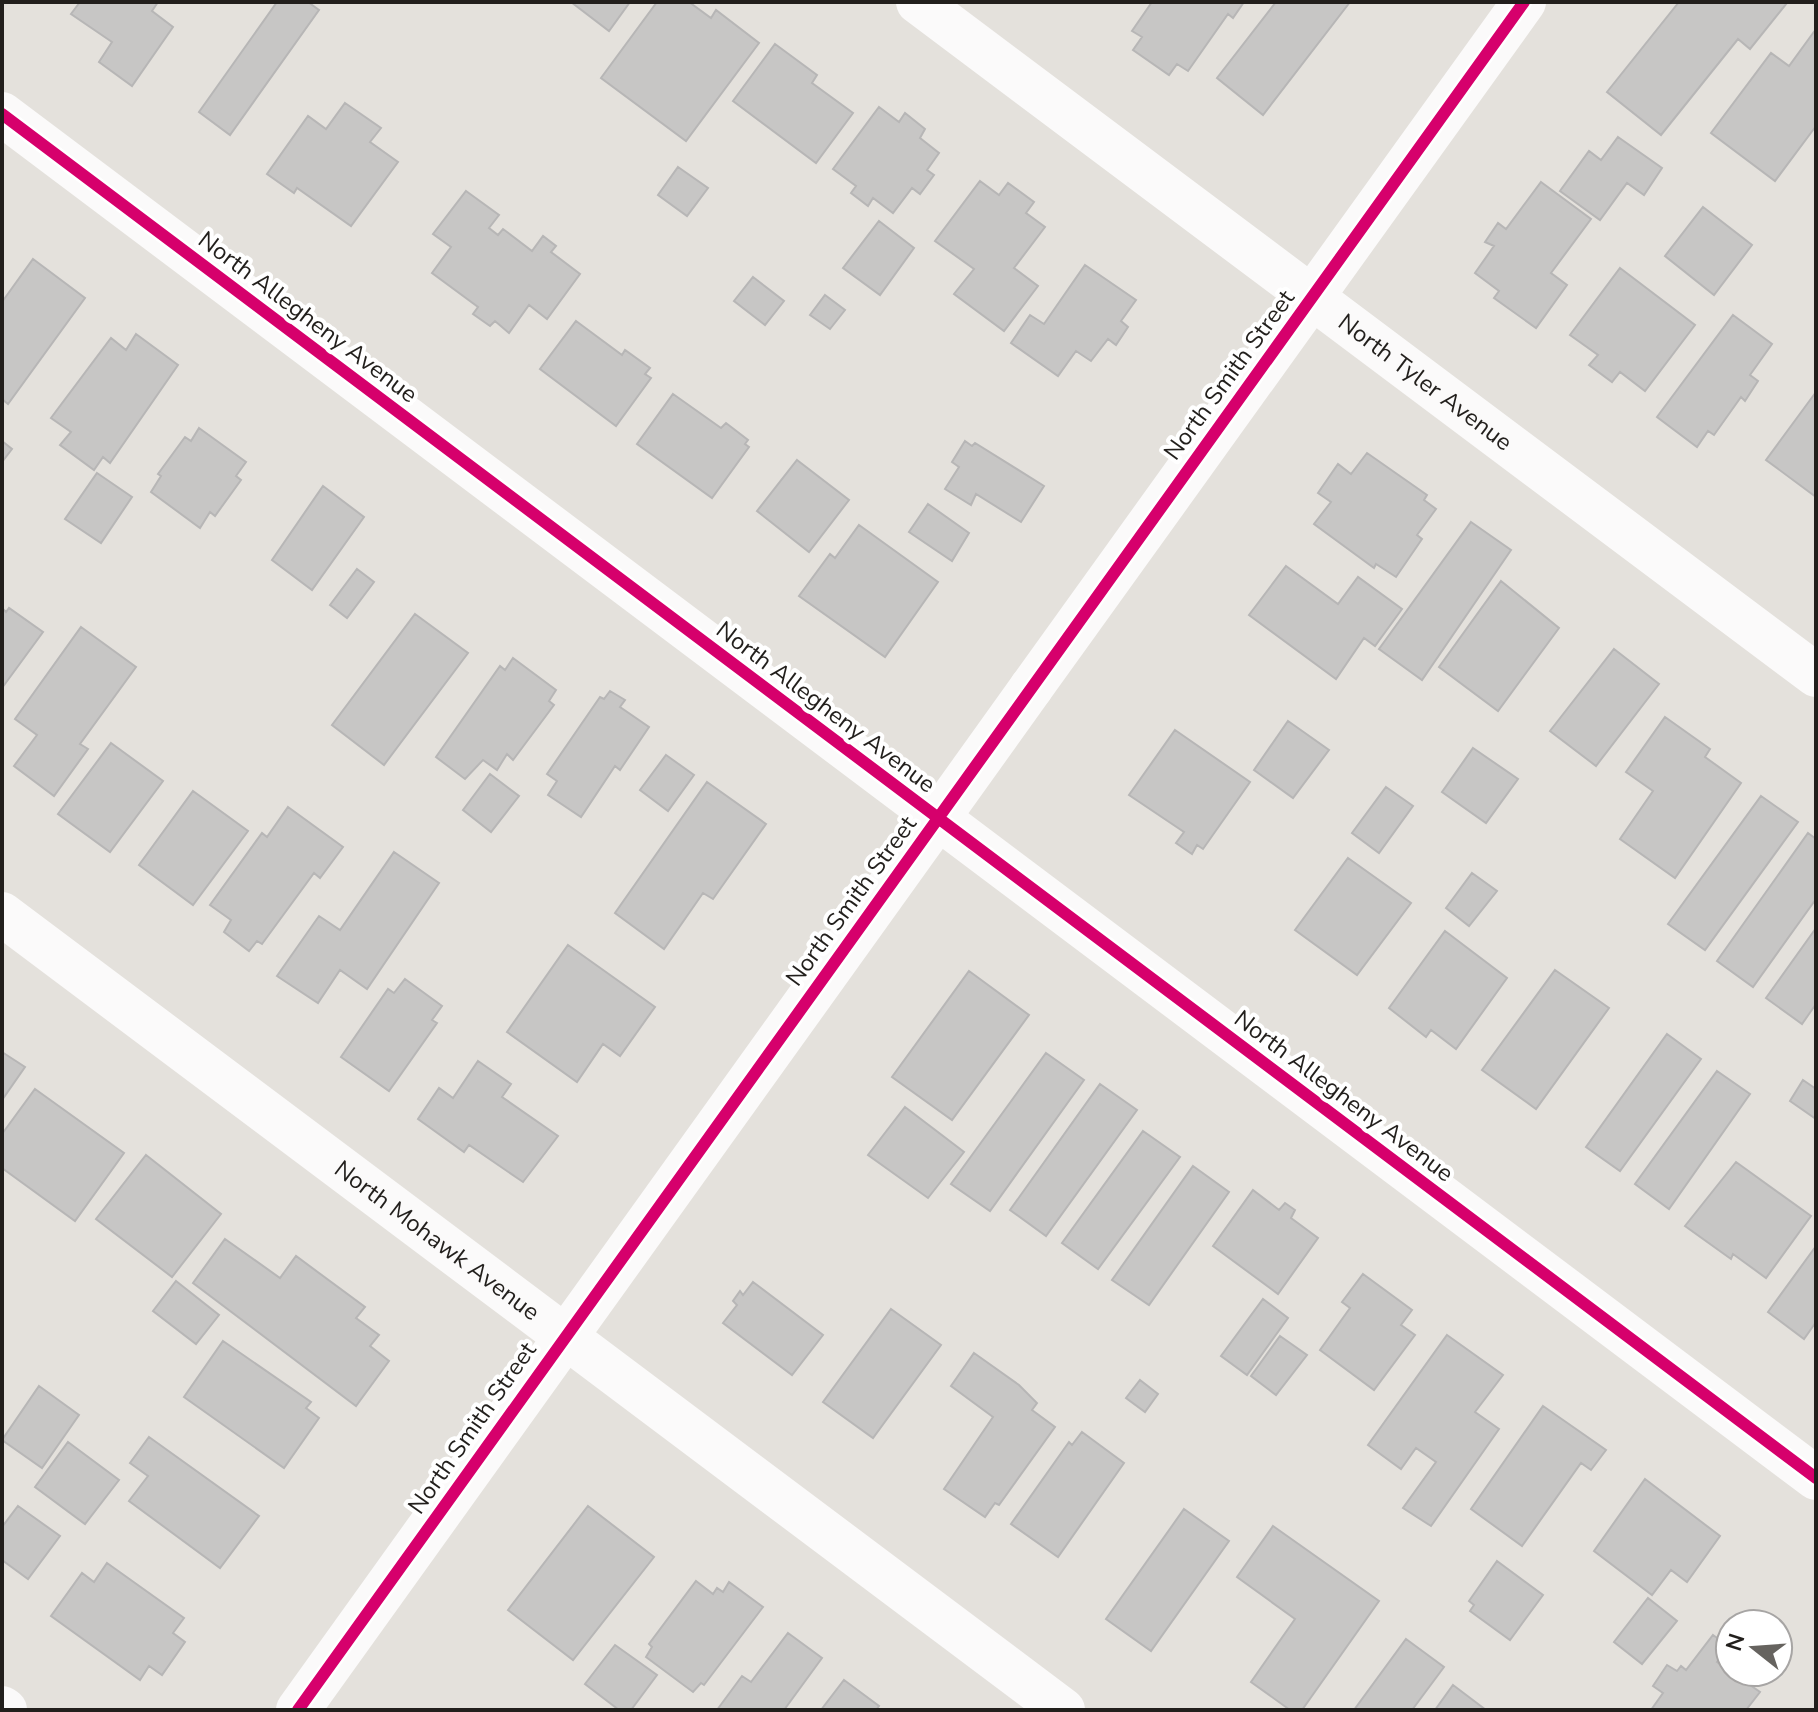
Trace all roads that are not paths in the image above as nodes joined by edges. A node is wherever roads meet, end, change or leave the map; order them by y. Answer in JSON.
{"nodes":[{"id":1,"x":918,"y":2,"type":"edge"},
{"id":2,"x":1524,"y":2,"type":"edge"},
{"id":3,"x":2,"y":114,"type":"edge"},
{"id":4,"x":1311,"y":298,"type":"junction"},
{"id":5,"x":1816,"y":675,"type":"edge"},
{"id":6,"x":938,"y":818,"type":"junction"},
{"id":7,"x":2,"y":914,"type":"edge"},
{"id":8,"x":565,"y":1336,"type":"junction"},
{"id":9,"x":1816,"y":1478,"type":"edge"},
{"id":10,"x":298,"y":1710,"type":"edge"},
{"id":11,"x":1063,"y":1710,"type":"edge"}],
"edges":[{"from":1,"to":4,"type":"street","name":"North Tyler Avenue"},
{"from":2,"to":4,"type":"street","name":"North Smith Street"},
{"from":3,"to":6,"type":"street","name":"North Allegheny Avenue"},
{"from":4,"to":5,"type":"street","name":"North Tyler Avenue"},
{"from":4,"to":6,"type":"street","name":"North Smith Street"},
{"from":6,"to":8,"type":"street","name":"North Smith Street"},
{"from":6,"to":9,"type":"street","name":"North Allegheny Avenue"},
{"from":7,"to":8,"type":"street","name":"North Mohawk Avenue"},
{"from":8,"to":10,"type":"street","name":"North Smith Street"},
{"from":8,"to":11,"type":"street","name":"North Mohawk Avenue"}]}
